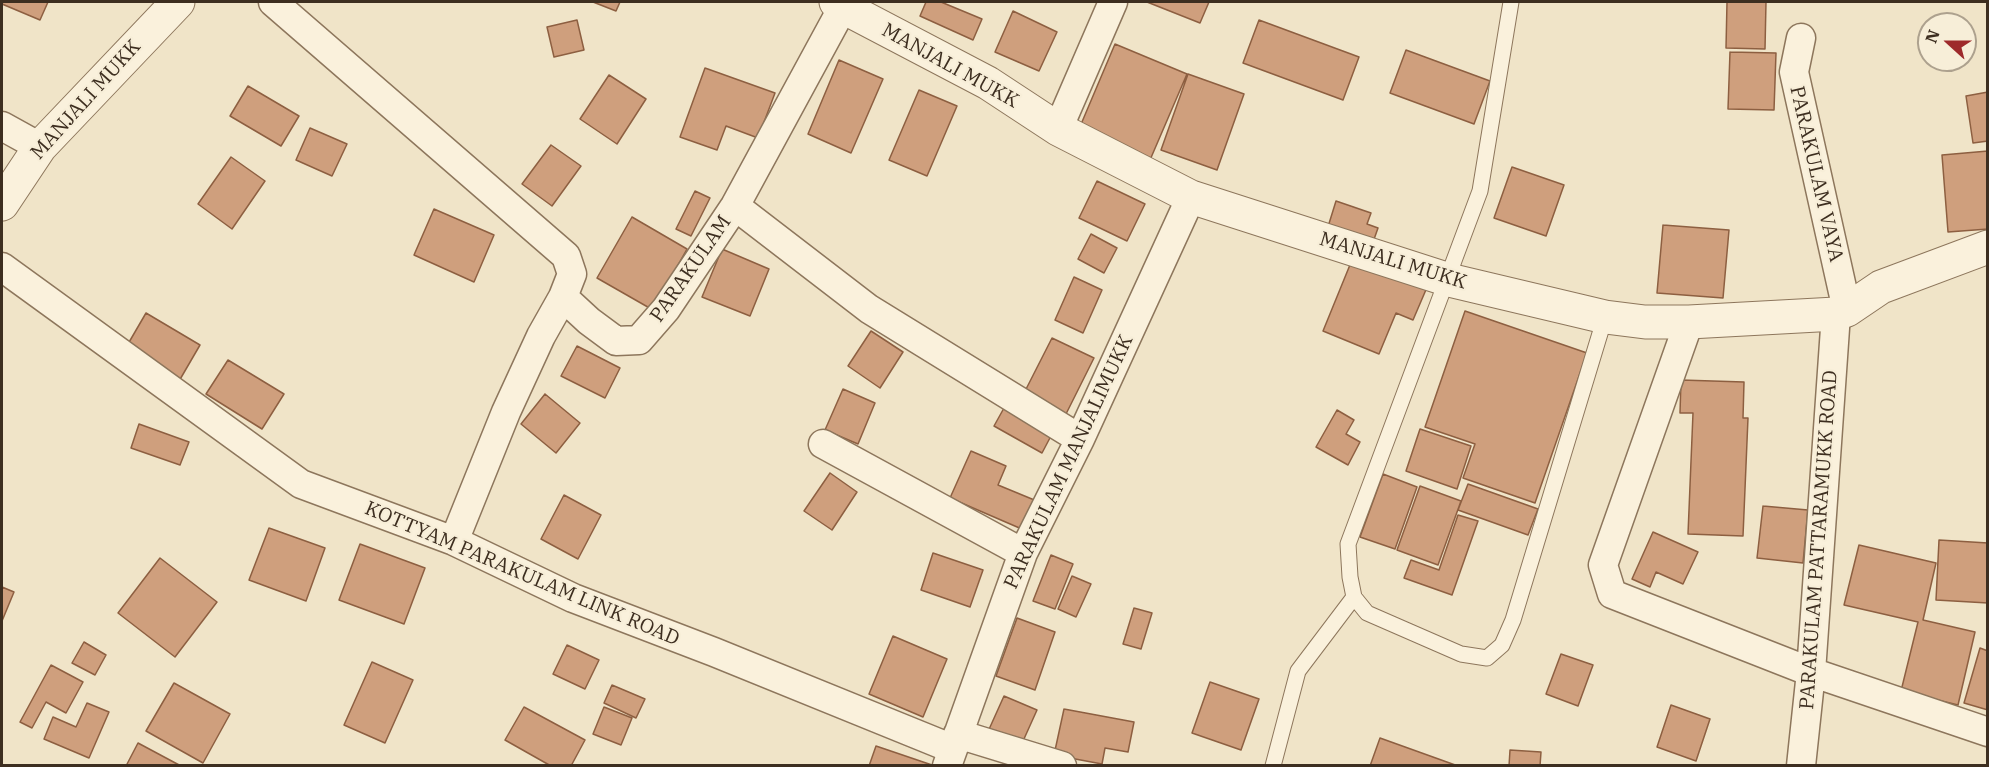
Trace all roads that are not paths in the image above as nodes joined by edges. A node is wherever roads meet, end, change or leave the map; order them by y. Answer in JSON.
{"nodes":[{"id":1,"x":178,"y":2,"type":"edge"},
{"id":2,"x":273,"y":2,"type":"edge"},
{"id":3,"x":1113,"y":2,"type":"edge"},
{"id":4,"x":1511,"y":2,"type":"edge"},
{"id":5,"x":839,"y":4,"type":"edge"},
{"id":6,"x":1801,"y":38,"type":"dead end"},
{"id":7,"x":2,"y":126,"type":"edge"},
{"id":8,"x":1058,"y":129,"type":"junction"},
{"id":9,"x":40,"y":147,"type":"junction"},
{"id":10,"x":1191,"y":197,"type":"junction"},
{"id":11,"x":2,"y":204,"type":"edge"},
{"id":12,"x":735,"y":206,"type":"junction"},
{"id":13,"x":1988,"y":247,"type":"edge"},
{"id":14,"x":2,"y":267,"type":"edge"},
{"id":15,"x":1449,"y":280,"type":"junction"},
{"id":16,"x":563,"y":297,"type":"junction"},
{"id":17,"x":1841,"y":312,"type":"junction"},
{"id":18,"x":1605,"y":317,"type":"junction"},
{"id":19,"x":1689,"y":322,"type":"junction"},
{"id":20,"x":1080,"y":439,"type":"junction"},
{"id":21,"x":823,"y":444,"type":"dead end"},
{"id":22,"x":454,"y":541,"type":"junction"},
{"id":23,"x":1023,"y":553,"type":"junction"},
{"id":24,"x":1354,"y":597,"type":"junction"},
{"id":25,"x":1811,"y":672,"type":"junction"},
{"id":26,"x":1988,"y":732,"type":"edge"},
{"id":27,"x":952,"y":749,"type":"edge"},
{"id":28,"x":1062,"y":765,"type":"edge"},
{"id":29,"x":1273,"y":765,"type":"edge"},
{"id":30,"x":1801,"y":765,"type":"edge"}],
"edges":[{"from":1,"to":9,"type":"street","name":"MANJALI MUKK"},
{"from":2,"to":16,"type":"street"},
{"from":3,"to":8,"type":"street"},
{"from":4,"to":15,"type":"lane"},
{"from":5,"to":8,"type":"street","name":"MANJALI MUKK"},
{"from":5,"to":12,"type":"street","name":"PARAKULAM"},
{"from":6,"to":17,"type":"street","name":"PARAKULAM VAYA"},
{"from":7,"to":9,"type":"street"},
{"from":8,"to":10,"type":"street","name":"MANJALI MUKK"},
{"from":9,"to":11,"type":"street","name":"MANJALI MUKK"},
{"from":10,"to":15,"type":"street","name":"MANJALI MUKK"},
{"from":10,"to":20,"type":"street","name":"PARAKULAM MANJALIMUKK"},
{"from":12,"to":16,"type":"street","name":"PARAKULAM"},
{"from":12,"to":20,"type":"street"},
{"from":13,"to":17,"type":"street"},
{"from":14,"to":22,"type":"street","name":"KOTTYAM PARAKULAM LINK ROAD"},
{"from":15,"to":18,"type":"street","name":"MANJALI MUKK"},
{"from":15,"to":24,"type":"lane"},
{"from":16,"to":22,"type":"street"},
{"from":17,"to":19,"type":"street","name":"MANJALI MUKK"},
{"from":17,"to":25,"type":"street","name":"PARAKULAM PATTARAMUKK ROAD"},
{"from":18,"to":19,"type":"street","name":"MANJALI MUKK"},
{"from":18,"to":24,"type":"lane"},
{"from":19,"to":25,"type":"street"},
{"from":20,"to":23,"type":"street","name":"PARAKULAM MANJALIMUKK"},
{"from":21,"to":23,"type":"street"},
{"from":22,"to":27,"type":"street","name":"KOTTYAM PARAKULAM LINK ROAD"},
{"from":23,"to":27,"type":"street","name":"PARAKULAM MANJALIMUKK"},
{"from":24,"to":29,"type":"lane"},
{"from":25,"to":26,"type":"street"},
{"from":25,"to":30,"type":"street","name":"PARAKULAM PATTARAMUKK ROAD"},
{"from":27,"to":28,"type":"street","name":"KOTTYAM PARAKULAM LINK ROAD"}]}
